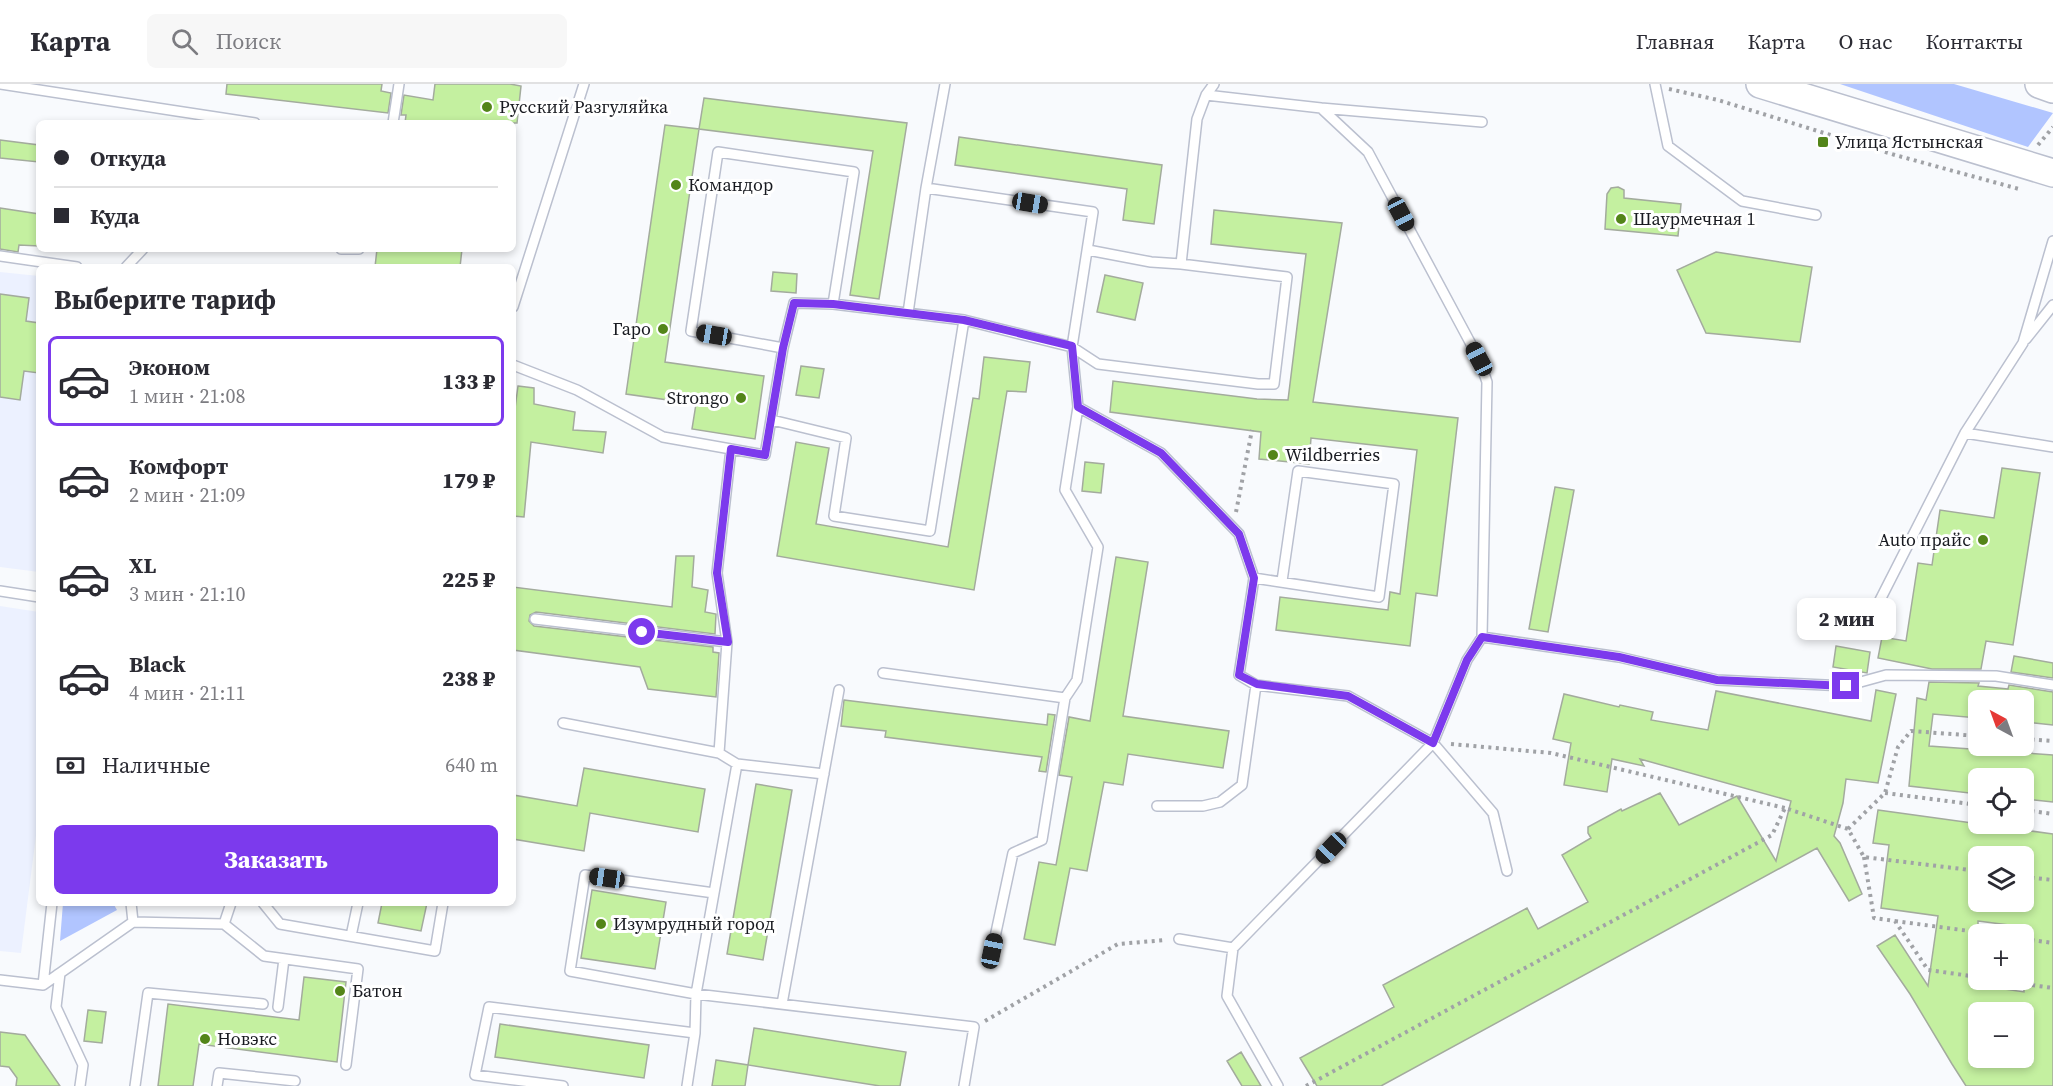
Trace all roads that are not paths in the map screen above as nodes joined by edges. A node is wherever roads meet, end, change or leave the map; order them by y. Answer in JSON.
{"nodes":[{"id":1,"x":0,"y":84,"type":"edge"},
{"id":2,"x":399,"y":84,"type":"edge"},
{"id":3,"x":584,"y":84,"type":"edge"},
{"id":4,"x":945,"y":84,"type":"edge"},
{"id":5,"x":1214,"y":84,"type":"edge"},
{"id":6,"x":1760,"y":84,"type":"edge"},
{"id":7,"x":2039,"y":84,"type":"edge"},
{"id":8,"x":1656,"y":85,"type":"edge"},
{"id":9,"x":2053,"y":88,"type":"edge"},
{"id":10,"x":1206,"y":96,"type":"junction"},
{"id":11,"x":1321,"y":108,"type":"junction"},
{"id":12,"x":235,"y":120,"type":"edge"},
{"id":13,"x":393,"y":120,"type":"edge"},
{"id":14,"x":1482,"y":122,"type":"dead end"},
{"id":15,"x":2053,"y":173,"type":"edge"},
{"id":16,"x":926,"y":188,"type":"junction"},
{"id":17,"x":1816,"y":215,"type":"dead end"},
{"id":18,"x":2053,"y":241,"type":"edge"},
{"id":19,"x":1088,"y":250,"type":"junction"},
{"id":20,"x":140,"y":252,"type":"edge"},
{"id":21,"x":0,"y":256,"type":"edge"},
{"id":22,"x":56,"y":264,"type":"edge"},
{"id":23,"x":129,"y":264,"type":"edge"},
{"id":24,"x":1181,"y":264,"type":"junction"},
{"id":25,"x":516,"y":298,"type":"edge"},
{"id":26,"x":833,"y":304,"type":"junction"},
{"id":27,"x":2053,"y":305,"type":"edge"},
{"id":28,"x":908,"y":313,"type":"junction"},
{"id":29,"x":964,"y":320,"type":"junction"},
{"id":30,"x":2023,"y":343,"type":"junction"},
{"id":31,"x":1072,"y":346,"type":"junction"},
{"id":32,"x":783,"y":348,"type":"junction"},
{"id":33,"x":516,"y":366,"type":"edge"},
{"id":34,"x":1078,"y":407,"type":"junction"},
{"id":35,"x":772,"y":420,"type":"junction"},
{"id":36,"x":1965,"y":433,"type":"junction"},
{"id":37,"x":2053,"y":447,"type":"edge"},
{"id":38,"x":731,"y":449,"type":"junction"},
{"id":39,"x":1254,"y":578,"type":"junction"},
{"id":40,"x":1282,"y":581,"type":"junction"},
{"id":41,"x":0,"y":591,"type":"edge"},
{"id":42,"x":36,"y":597,"type":"edge"},
{"id":43,"x":1878,"y":604,"type":"dead end"},
{"id":44,"x":535,"y":619,"type":"dead end"},
{"id":45,"x":1482,"y":637,"type":"junction"},
{"id":46,"x":728,"y":642,"type":"junction"},
{"id":47,"x":883,"y":673,"type":"dead end"},
{"id":48,"x":1257,"y":684,"type":"junction"},
{"id":49,"x":2053,"y":685,"type":"edge"},
{"id":50,"x":839,"y":690,"type":"dead end"},
{"id":51,"x":1065,"y":698,"type":"junction"},
{"id":52,"x":563,"y":723,"type":"dead end"},
{"id":53,"x":1433,"y":743,"type":"junction"},
{"id":54,"x":719,"y":753,"type":"junction"},
{"id":55,"x":737,"y":764,"type":"junction"},
{"id":56,"x":824,"y":774,"type":"junction"},
{"id":57,"x":1157,"y":806,"type":"dead end"},
{"id":58,"x":1507,"y":871,"type":"dead end"},
{"id":59,"x":714,"y":893,"type":"junction"},
{"id":60,"x":52,"y":906,"type":"edge"},
{"id":61,"x":131,"y":906,"type":"edge"},
{"id":62,"x":230,"y":906,"type":"edge"},
{"id":63,"x":265,"y":906,"type":"edge"},
{"id":64,"x":357,"y":906,"type":"edge"},
{"id":65,"x":442,"y":906,"type":"edge"},
{"id":66,"x":133,"y":922,"type":"junction"},
{"id":67,"x":224,"y":924,"type":"junction"},
{"id":68,"x":351,"y":936,"type":"junction"},
{"id":69,"x":1179,"y":939,"type":"road end"},
{"id":70,"x":1233,"y":948,"type":"junction"},
{"id":71,"x":992,"y":951,"type":"dead end"},
{"id":72,"x":284,"y":959,"type":"junction"},
{"id":73,"x":60,"y":974,"type":"junction"},
{"id":74,"x":0,"y":980,"type":"edge"},
{"id":75,"x":43,"y":985,"type":"junction"},
{"id":76,"x":696,"y":994,"type":"junction"},
{"id":77,"x":263,"y":1004,"type":"dead end"},
{"id":78,"x":782,"y":1004,"type":"junction"},
{"id":79,"x":278,"y":1007,"type":"dead end"},
{"id":80,"x":695,"y":1033,"type":"junction"},
{"id":81,"x":346,"y":1065,"type":"dead end"},
{"id":82,"x":295,"y":1081,"type":"dead end"},
{"id":83,"x":81,"y":1086,"type":"edge"},
{"id":84,"x":135,"y":1086,"type":"edge"},
{"id":85,"x":218,"y":1086,"type":"edge"},
{"id":86,"x":563,"y":1086,"type":"edge"},
{"id":87,"x":687,"y":1086,"type":"edge"},
{"id":88,"x":964,"y":1086,"type":"edge"},
{"id":89,"x":1278,"y":1086,"type":"edge"}],
"edges":[{"from":1,"to":12,"type":"lane"},
{"from":2,"to":13,"type":"lane"},
{"from":3,"to":25,"type":"lane"},
{"from":4,"to":16,"type":"lane"},
{"from":5,"to":10,"type":"lane"},
{"from":6,"to":15,"type":"main road"},
{"from":7,"to":9,"type":"main road"},
{"from":8,"to":17,"type":"lane"},
{"from":10,"to":11,"type":"lane"},
{"from":10,"to":24,"type":"lane"},
{"from":11,"to":14,"type":"lane"},
{"from":11,"to":45,"type":"lane"},
{"from":16,"to":19,"type":"lane"},
{"from":16,"to":28,"type":"lane"},
{"from":18,"to":30,"type":"lane"},
{"from":19,"to":24,"type":"lane"},
{"from":19,"to":31,"type":"lane"},
{"from":20,"to":23,"type":"lane"},
{"from":21,"to":22,"type":"lane"},
{"from":24,"to":31,"type":"lane"},
{"from":26,"to":28,"type":"lane"},
{"from":26,"to":32,"type":"lane"},
{"from":26,"to":32,"type":"lane"},
{"from":27,"to":30,"type":"lane"},
{"from":28,"to":29,"type":"lane"},
{"from":29,"to":31,"type":"lane"},
{"from":29,"to":35,"type":"lane"},
{"from":30,"to":36,"type":"lane"},
{"from":31,"to":34,"type":"lane"},
{"from":32,"to":35,"type":"lane"},
{"from":33,"to":38,"type":"lane"},
{"from":34,"to":39,"type":"lane"},
{"from":34,"to":51,"type":"lane"},
{"from":35,"to":38,"type":"lane"},
{"from":36,"to":37,"type":"lane"},
{"from":36,"to":43,"type":"lane"},
{"from":38,"to":46,"type":"lane"},
{"from":39,"to":40,"type":"lane"},
{"from":39,"to":48,"type":"lane"},
{"from":40,"to":40,"type":"lane"},
{"from":41,"to":42,"type":"lane"},
{"from":44,"to":46,"type":"lane"},
{"from":45,"to":49,"type":"lane"},
{"from":45,"to":53,"type":"lane"},
{"from":46,"to":54,"type":"lane"},
{"from":47,"to":51,"type":"lane"},
{"from":48,"to":53,"type":"lane"},
{"from":48,"to":57,"type":"lane"},
{"from":50,"to":56,"type":"lane"},
{"from":51,"to":71,"type":"lane"},
{"from":52,"to":54,"type":"lane"},
{"from":53,"to":58,"type":"lane"},
{"from":53,"to":70,"type":"lane"},
{"from":54,"to":55,"type":"lane"},
{"from":55,"to":56,"type":"lane"},
{"from":55,"to":59,"type":"lane"},
{"from":56,"to":78,"type":"lane"},
{"from":59,"to":76,"type":"lane"},
{"from":59,"to":76,"type":"lane"},
{"from":60,"to":75,"type":"lane"},
{"from":61,"to":66,"type":"lane"},
{"from":62,"to":67,"type":"lane"},
{"from":63,"to":68,"type":"lane"},
{"from":64,"to":68,"type":"lane"},
{"from":65,"to":68,"type":"lane"},
{"from":66,"to":67,"type":"lane"},
{"from":66,"to":73,"type":"lane"},
{"from":67,"to":72,"type":"lane"},
{"from":69,"to":70,"type":"lane"},
{"from":70,"to":89,"type":"lane"},
{"from":72,"to":79,"type":"lane"},
{"from":72,"to":81,"type":"lane"},
{"from":73,"to":75,"type":"lane"},
{"from":73,"to":83,"type":"lane"},
{"from":74,"to":75,"type":"lane"},
{"from":76,"to":78,"type":"lane"},
{"from":76,"to":80,"type":"lane"},
{"from":77,"to":84,"type":"lane"},
{"from":78,"to":88,"type":"lane"},
{"from":80,"to":86,"type":"lane"},
{"from":80,"to":87,"type":"lane"},
{"from":82,"to":85,"type":"lane"}]}
